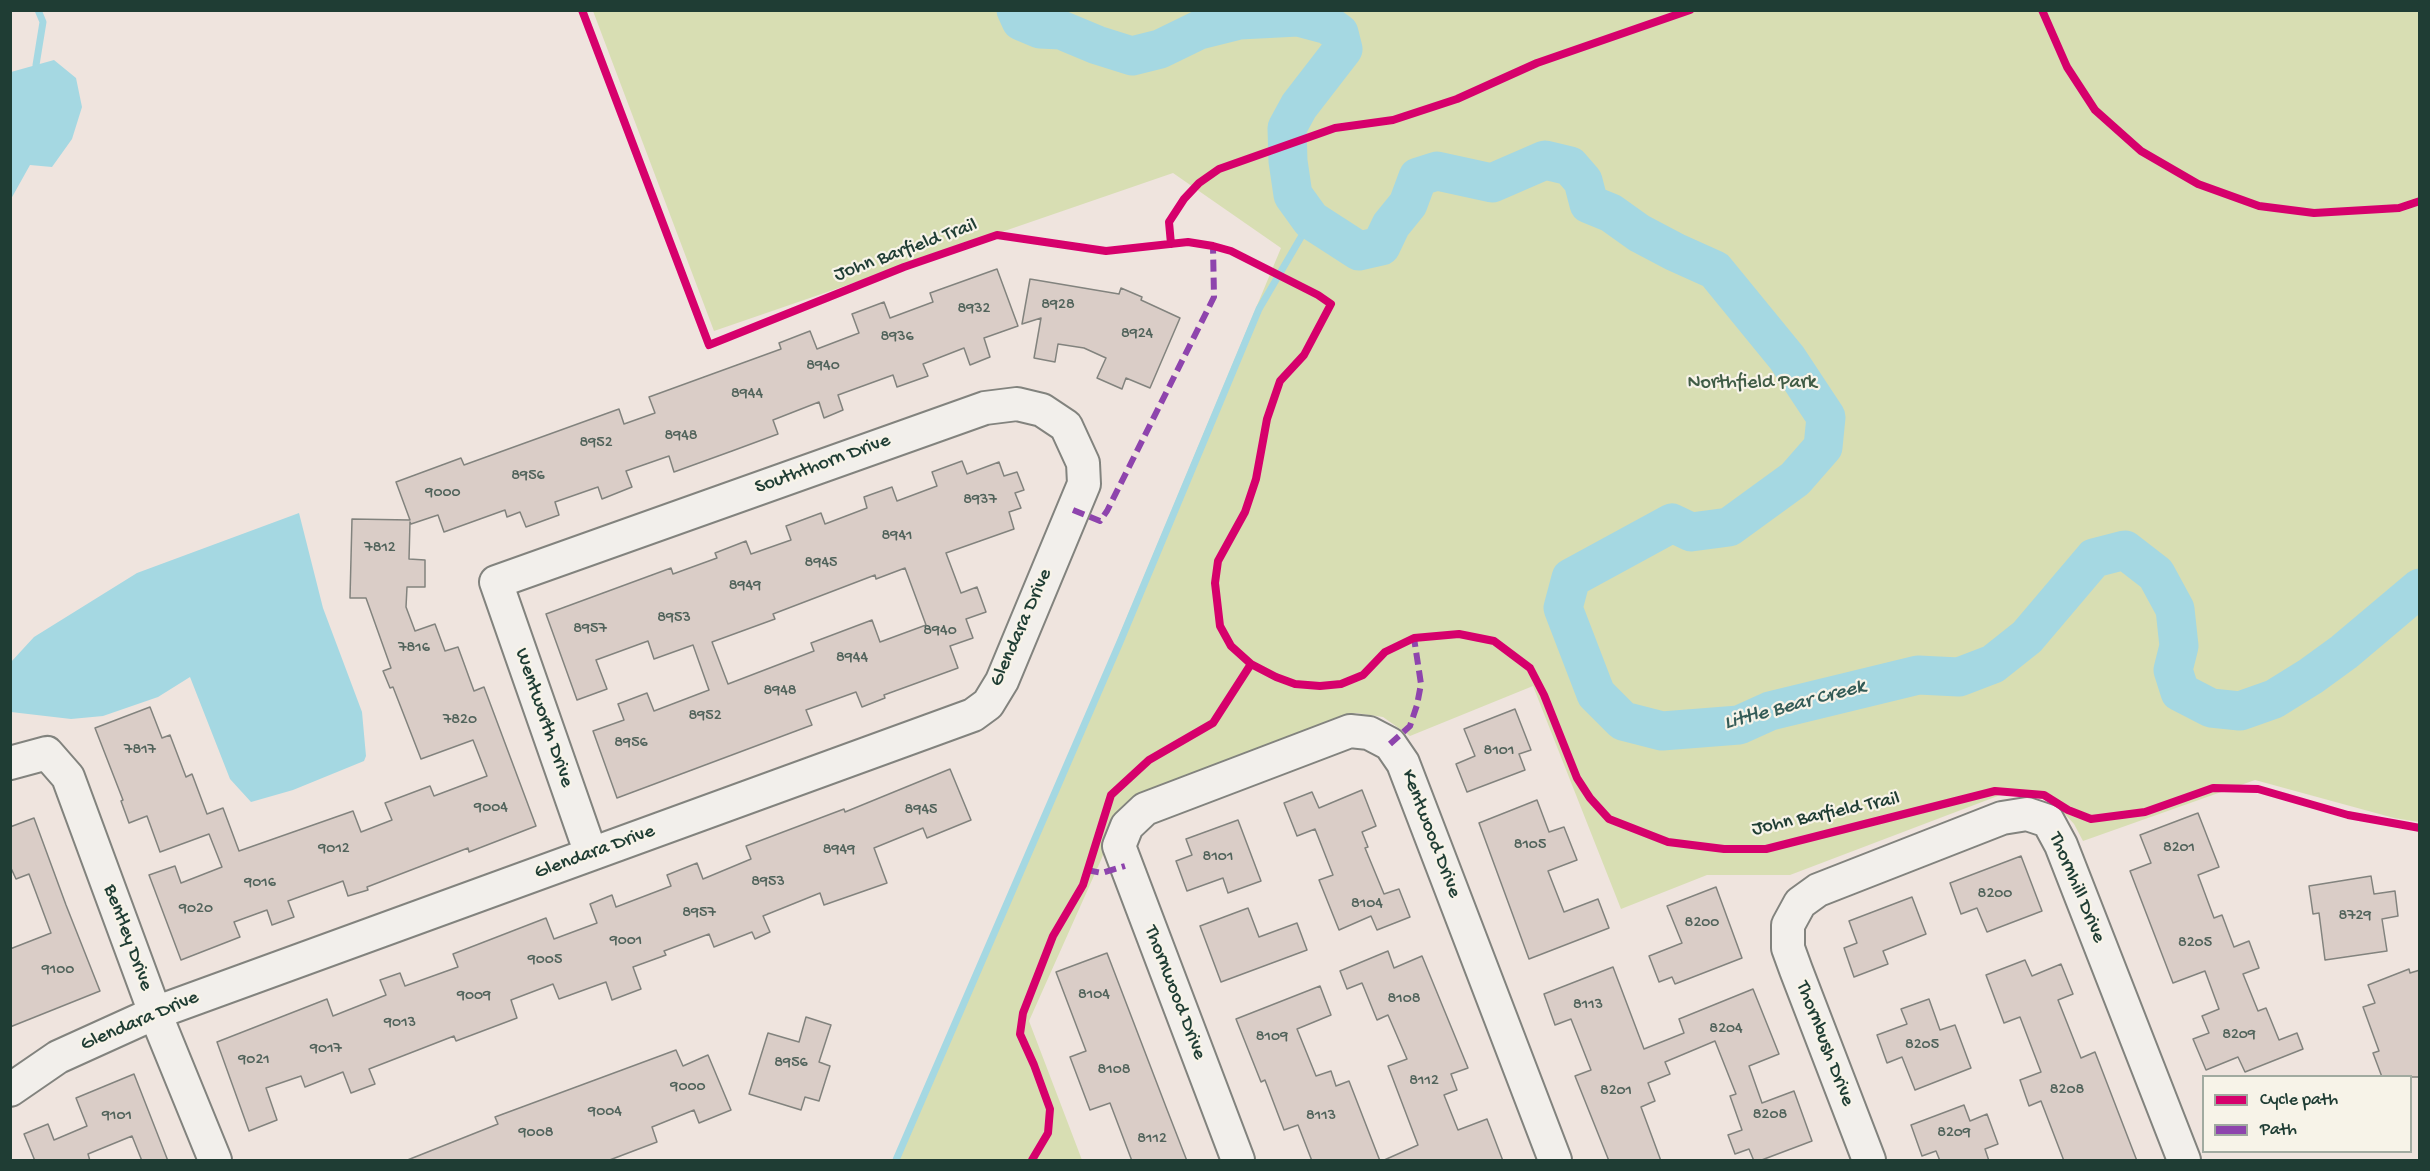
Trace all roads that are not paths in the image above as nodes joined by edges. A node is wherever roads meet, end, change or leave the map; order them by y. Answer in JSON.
{"nodes":[{"id":1,"x":1073,"y":510,"type":"joint"},
{"id":2,"x":496,"y":582,"type":"joint"},
{"id":3,"x":10,"y":763,"type":"edge"},
{"id":4,"x":1127,"y":826,"type":"joint"},
{"id":5,"x":591,"y":854,"type":"junction"},
{"id":6,"x":1788,"y":926,"type":"joint"},
{"id":7,"x":155,"y":1013,"type":"junction"},
{"id":8,"x":10,"y":1090,"type":"edge"},
{"id":9,"x":215,"y":1161,"type":"edge"},
{"id":10,"x":1238,"y":1161,"type":"edge"},
{"id":11,"x":1555,"y":1161,"type":"edge"},
{"id":12,"x":1869,"y":1161,"type":"edge"},
{"id":13,"x":2184,"y":1161,"type":"edge"}],
"edges":[{"from":1,"to":2,"type":"street","name":"Souththorn Drive"},
{"from":1,"to":5,"type":"street","name":"Glendara Drive"},
{"from":2,"to":5,"type":"street","name":"Wentworth Drive"},
{"from":3,"to":7,"type":"street","name":"Bentley Drive"},
{"from":4,"to":10,"type":"street","name":"Thornwood Drive"},
{"from":4,"to":11,"type":"street","name":"Kentwood Drive"},
{"from":5,"to":7,"type":"street","name":"Glendara Drive"},
{"from":6,"to":12,"type":"street","name":"Thornbush Drive"},
{"from":6,"to":13,"type":"street","name":"Thornhill Drive"},
{"from":7,"to":8,"type":"street","name":"Glendara Drive"},
{"from":7,"to":9,"type":"street","name":"Bentley Drive"}]}
